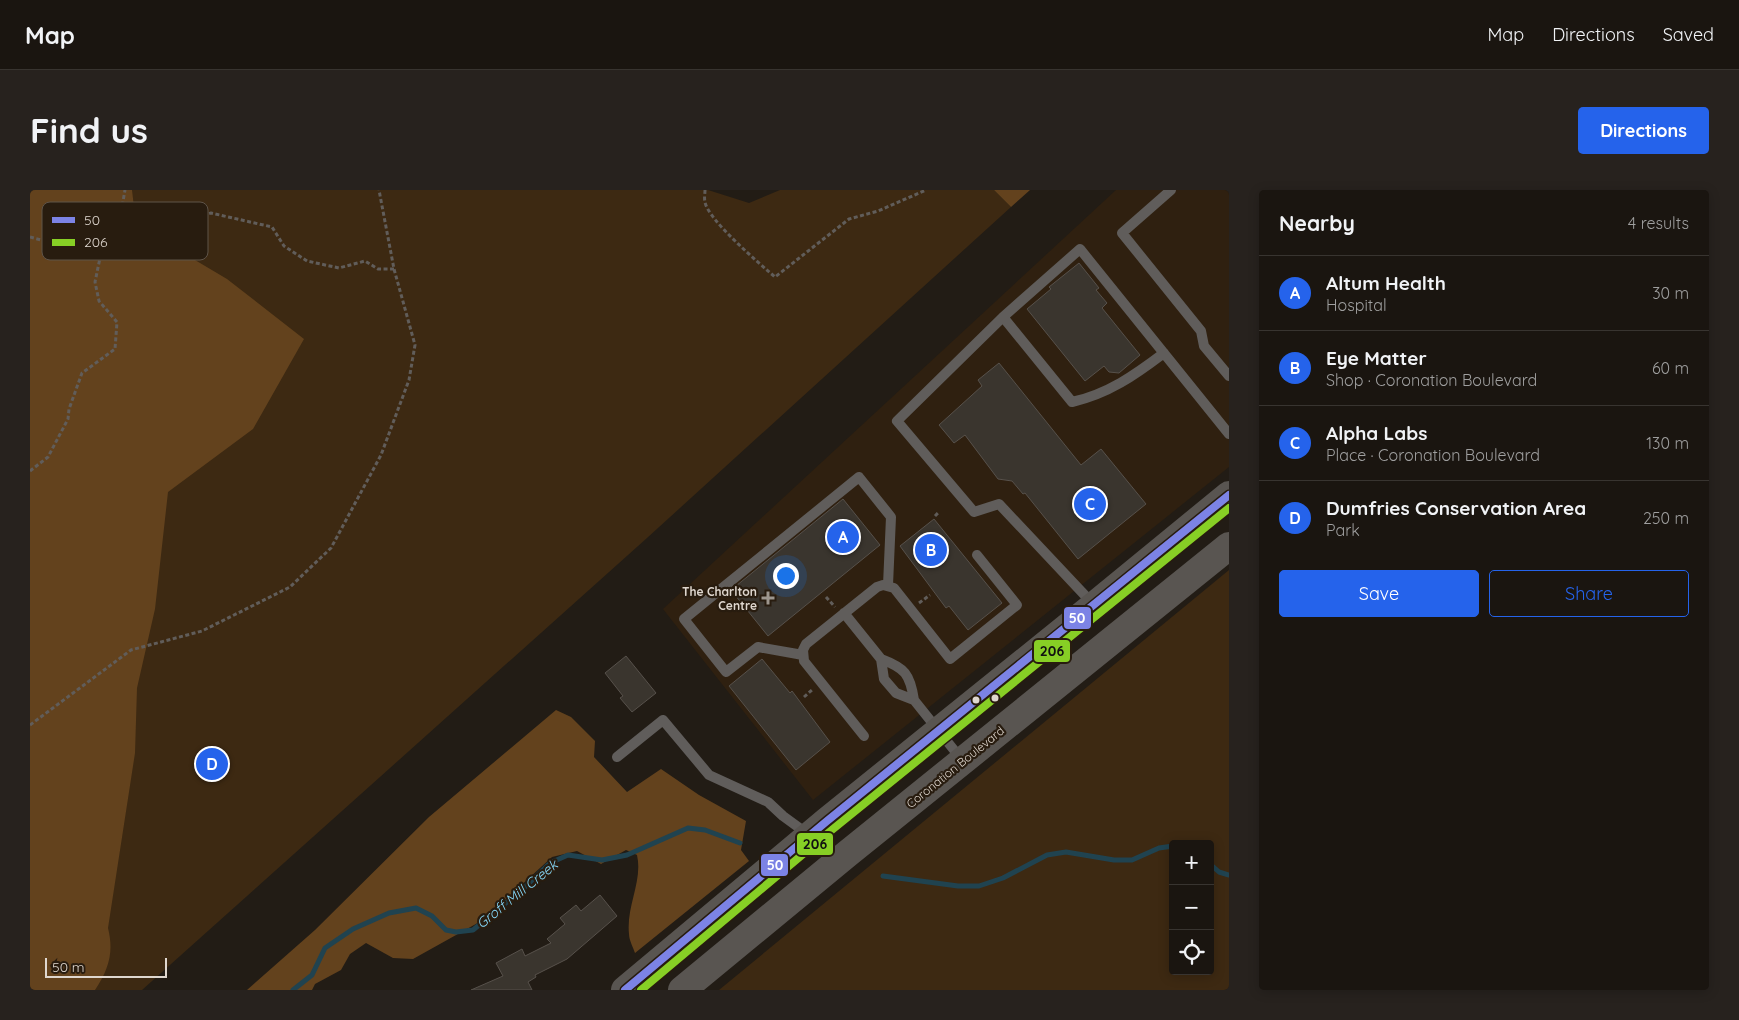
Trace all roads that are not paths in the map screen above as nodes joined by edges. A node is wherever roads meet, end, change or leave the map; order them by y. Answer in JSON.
{"nodes":[{"id":1,"x":1171,"y":190,"type":"edge"},
{"id":2,"x":1003,"y":317,"type":"junction"},
{"id":3,"x":1164,"y":353,"type":"junction"},
{"id":4,"x":1229,"y":376,"type":"edge"},
{"id":5,"x":1229,"y":434,"type":"edge"},
{"id":6,"x":1229,"y":495,"type":"edge"},
{"id":7,"x":1229,"y":546,"type":"edge"},
{"id":8,"x":977,"y":555,"type":"dead end"},
{"id":9,"x":888,"y":585,"type":"junction"},
{"id":10,"x":1095,"y":606,"type":"junction"},
{"id":11,"x":840,"y":611,"type":"junction"},
{"id":12,"x":803,"y":655,"type":"junction"},
{"id":13,"x":881,"y":659,"type":"junction"},
{"id":14,"x":914,"y":700,"type":"junction"},
{"id":15,"x":939,"y":731,"type":"junction"},
{"id":16,"x":864,"y":736,"type":"dead end"},
{"id":17,"x":617,"y":757,"type":"dead end"},
{"id":18,"x":962,"y":760,"type":"junction"},
{"id":19,"x":810,"y":835,"type":"junction"},
{"id":20,"x":713,"y":919,"type":"junction"},
{"id":21,"x":734,"y":947,"type":"junction"},
{"id":22,"x":626,"y":990,"type":"edge"},
{"id":23,"x":682,"y":990,"type":"edge"}],
"edges":[{"from":1,"to":4,"type":"lane"},
{"from":2,"to":3,"type":"lane"},
{"from":2,"to":3,"type":"lane"},
{"from":2,"to":10,"type":"lane"},
{"from":3,"to":5,"type":"lane"},
{"from":6,"to":10,"type":"main road"},
{"from":7,"to":18,"type":"main road","name":"Coronation Boulevard"},
{"from":8,"to":9,"type":"lane"},
{"from":9,"to":11,"type":"lane"},
{"from":9,"to":12,"type":"lane"},
{"from":10,"to":15,"type":"main road"},
{"from":11,"to":12,"type":"lane"},
{"from":11,"to":13,"type":"lane"},
{"from":12,"to":16,"type":"lane"},
{"from":13,"to":14,"type":"lane"},
{"from":13,"to":14,"type":"lane"},
{"from":14,"to":15,"type":"lane"},
{"from":15,"to":18,"type":"lane"},
{"from":15,"to":19,"type":"main road"},
{"from":17,"to":19,"type":"lane"},
{"from":18,"to":21,"type":"main road","name":"Coronation Boulevard"},
{"from":19,"to":20,"type":"main road"},
{"from":20,"to":21,"type":"main road"},
{"from":20,"to":22,"type":"main road"},
{"from":21,"to":23,"type":"main road","name":"Coronation Boulevard"}]}
